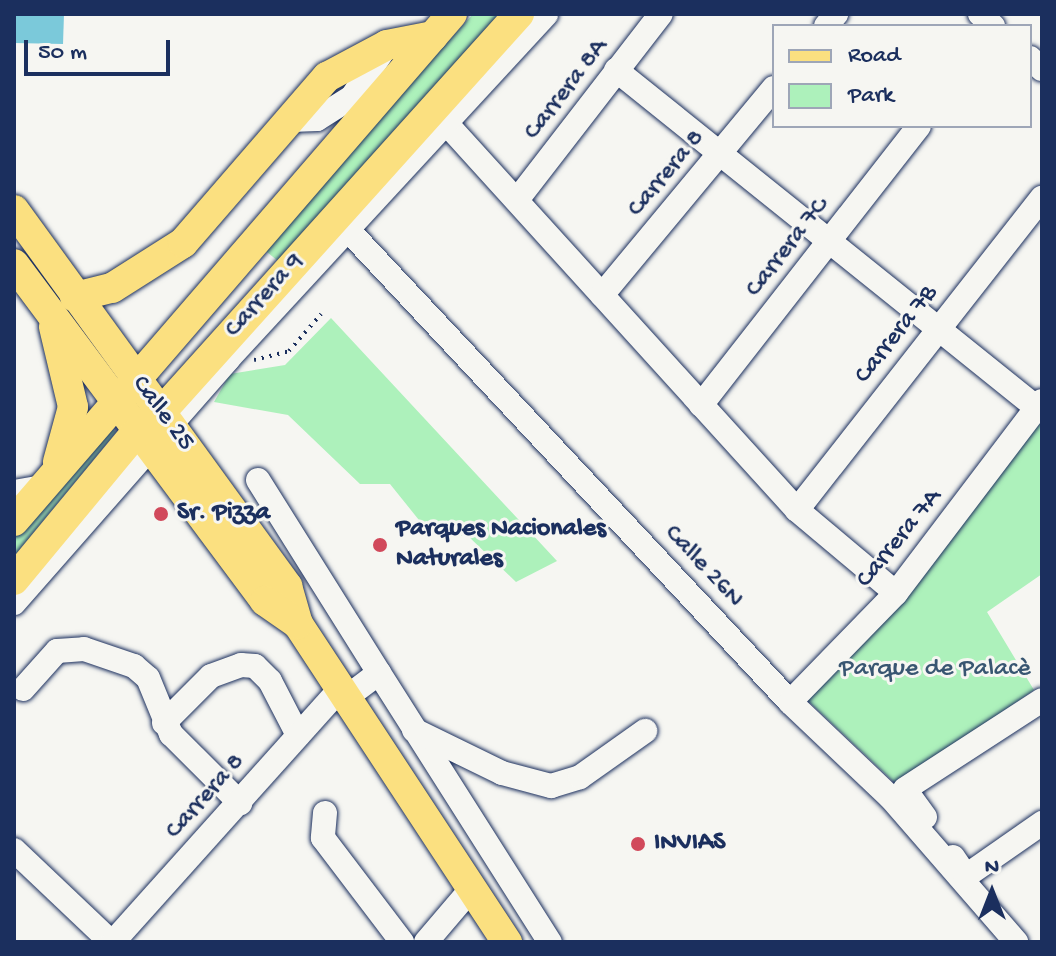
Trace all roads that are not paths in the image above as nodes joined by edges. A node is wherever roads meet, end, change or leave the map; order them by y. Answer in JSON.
{"nodes":[{"id":1,"x":519,"y":14,"type":"edge"},
{"id":2,"x":546,"y":14,"type":"edge"},
{"id":3,"x":661,"y":14,"type":"edge"},
{"id":4,"x":442,"y":25,"type":"edge"},
{"id":5,"x":616,"y":70,"type":"junction"},
{"id":6,"x":772,"y":90,"type":"edge"},
{"id":7,"x":446,"y":123,"type":"junction"},
{"id":8,"x":917,"y":128,"type":"edge"},
{"id":9,"x":720,"y":154,"type":"junction"},
{"id":10,"x":1042,"y":197,"type":"edge"},
{"id":11,"x":517,"y":200,"type":"junction"},
{"id":12,"x":14,"y":210,"type":"edge"},
{"id":13,"x":349,"y":231,"type":"junction"},
{"id":14,"x":829,"y":241,"type":"junction"},
{"id":15,"x":14,"y":264,"type":"edge"},
{"id":16,"x":602,"y":295,"type":"junction"},
{"id":17,"x":62,"y":303,"type":"junction"},
{"id":18,"x":937,"y":328,"type":"junction"},
{"id":19,"x":128,"y":390,"type":"junction"},
{"id":20,"x":701,"y":405,"type":"junction"},
{"id":21,"x":1039,"y":405,"type":"edge"},
{"id":22,"x":151,"y":442,"type":"junction"},
{"id":23,"x":258,"y":480,"type":"dead end"},
{"id":24,"x":37,"y":484,"type":"edge"},
{"id":25,"x":85,"y":494,"type":"junction"},
{"id":26,"x":797,"y":510,"type":"junction"},
{"id":27,"x":14,"y":521,"type":"edge"},
{"id":28,"x":14,"y":580,"type":"edge"},
{"id":29,"x":896,"y":593,"type":"junction"},
{"id":30,"x":14,"y":603,"type":"edge"},
{"id":31,"x":379,"y":673,"type":"junction"},
{"id":32,"x":23,"y":689,"type":"dead end"},
{"id":33,"x":344,"y":693,"type":"junction"},
{"id":34,"x":1042,"y":700,"type":"edge"},
{"id":35,"x":790,"y":702,"type":"junction"},
{"id":36,"x":164,"y":723,"type":"junction"},
{"id":37,"x":412,"y":729,"type":"junction"},
{"id":38,"x":645,"y":731,"type":"dead end"},
{"id":39,"x":298,"y":735,"type":"junction"},
{"id":40,"x":240,"y":803,"type":"junction"},
{"id":41,"x":325,"y":813,"type":"dead end"},
{"id":42,"x":1042,"y":823,"type":"edge"},
{"id":43,"x":14,"y":850,"type":"edge"},
{"id":44,"x":472,"y":888,"type":"junction"},
{"id":45,"x":112,"y":942,"type":"edge"},
{"id":46,"x":402,"y":942,"type":"edge"},
{"id":47,"x":426,"y":942,"type":"edge"},
{"id":48,"x":507,"y":942,"type":"edge"},
{"id":49,"x":550,"y":942,"type":"edge"},
{"id":50,"x":1016,"y":942,"type":"edge"}],
"edges":[{"from":1,"to":22,"type":"main road","name":"Carrera 9"},
{"from":2,"to":7,"type":"street"},
{"from":3,"to":5,"type":"street","name":"Carrera 8A"},
{"from":4,"to":17,"type":"main road"},
{"from":4,"to":19,"type":"main road","name":"Carrera 9"},
{"from":5,"to":9,"type":"street"},
{"from":5,"to":11,"type":"street","name":"Carrera 8A"},
{"from":6,"to":9,"type":"street","name":"Carrera 8"},
{"from":7,"to":11,"type":"street"},
{"from":7,"to":13,"type":"street"},
{"from":8,"to":14,"type":"street","name":"Carrera 7C"},
{"from":9,"to":14,"type":"street"},
{"from":9,"to":16,"type":"street","name":"Carrera 8"},
{"from":10,"to":18,"type":"street","name":"Carrera 7B"},
{"from":11,"to":16,"type":"street"},
{"from":12,"to":17,"type":"main road","name":"Calle 25"},
{"from":13,"to":22,"type":"street"},
{"from":13,"to":35,"type":"street","name":"Calle 26N"},
{"from":14,"to":18,"type":"street"},
{"from":14,"to":20,"type":"street","name":"Carrera 7C"},
{"from":15,"to":17,"type":"main road","name":"Calle 25"},
{"from":16,"to":20,"type":"street"},
{"from":17,"to":19,"type":"main road","name":"Calle 25"},
{"from":17,"to":24,"type":"main road"},
{"from":18,"to":21,"type":"street"},
{"from":18,"to":26,"type":"street","name":"Carrera 7B"},
{"from":19,"to":22,"type":"main road","name":"Calle 25"},
{"from":19,"to":24,"type":"main road","name":"Carrera 9"},
{"from":20,"to":26,"type":"street"},
{"from":21,"to":29,"type":"street","name":"Carrera 7A"},
{"from":22,"to":25,"type":"main road","name":"Carrera 9"},
{"from":22,"to":25,"type":"main road"},
{"from":22,"to":30,"type":"street"},
{"from":22,"to":33,"type":"main road","name":"Calle 25"},
{"from":23,"to":31,"type":"street"},
{"from":24,"to":27,"type":"main road","name":"Carrera 9"},
{"from":25,"to":28,"type":"main road","name":"Carrera 9"},
{"from":26,"to":29,"type":"street"},
{"from":29,"to":35,"type":"street","name":"Carrera 7A"},
{"from":31,"to":33,"type":"street","name":"Carrera 8"},
{"from":31,"to":37,"type":"street"},
{"from":32,"to":36,"type":"street"},
{"from":33,"to":39,"type":"street","name":"Carrera 8"},
{"from":33,"to":44,"type":"main road","name":"Calle 25"},
{"from":34,"to":42,"type":"street"},
{"from":35,"to":50,"type":"street","name":"Calle 26N"},
{"from":36,"to":39,"type":"street"},
{"from":36,"to":40,"type":"street"},
{"from":37,"to":38,"type":"street"},
{"from":37,"to":49,"type":"street"},
{"from":39,"to":40,"type":"street","name":"Carrera 8"},
{"from":40,"to":45,"type":"street","name":"Carrera 8"},
{"from":41,"to":46,"type":"street"},
{"from":43,"to":45,"type":"street"},
{"from":44,"to":47,"type":"street"},
{"from":44,"to":48,"type":"main road","name":"Calle 25"}]}
